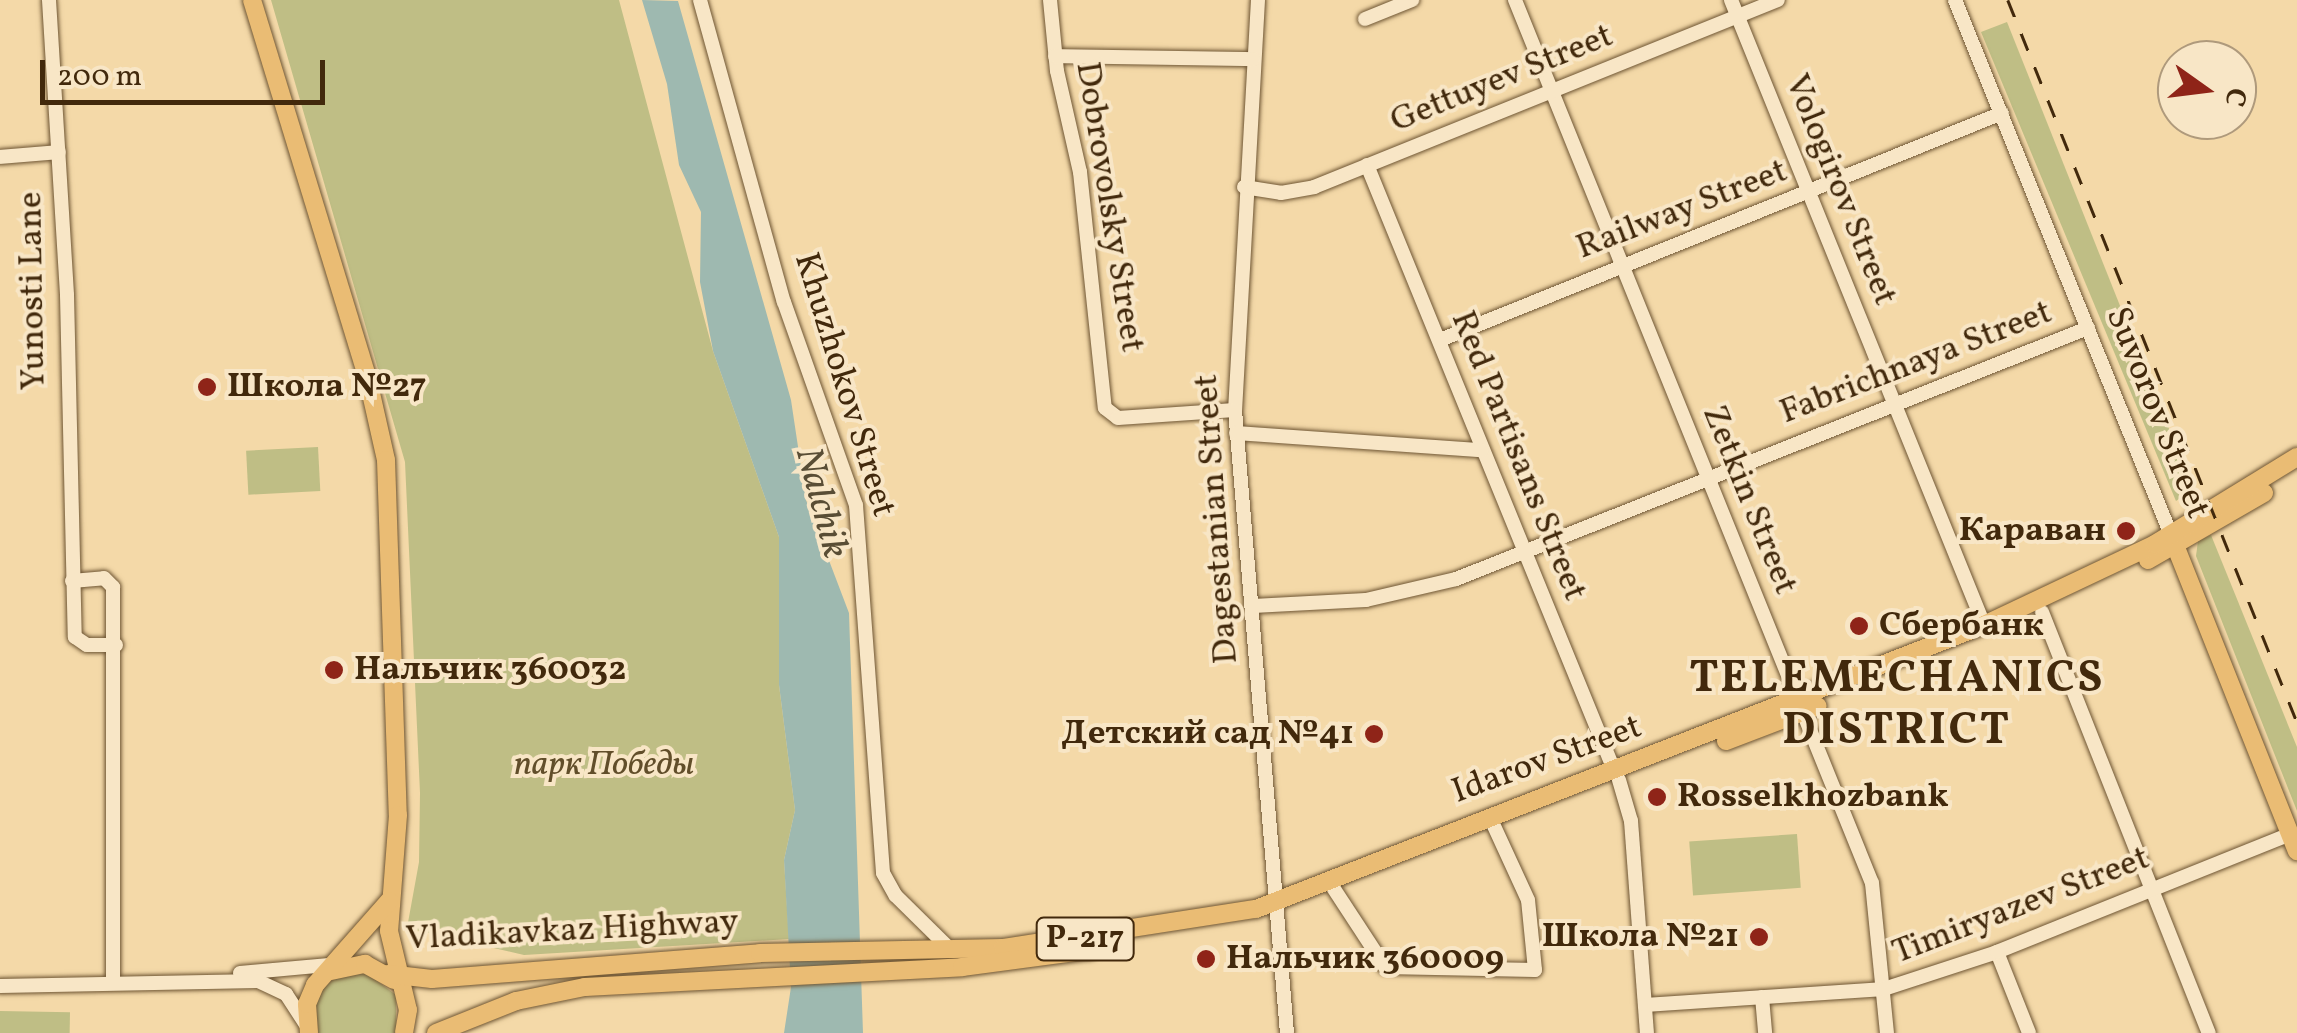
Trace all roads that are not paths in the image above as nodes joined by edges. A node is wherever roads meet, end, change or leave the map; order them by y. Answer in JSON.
{"nodes":[{"id":1,"x":50,"y":0,"type":"edge"},
{"id":2,"x":252,"y":0,"type":"edge"},
{"id":3,"x":700,"y":0,"type":"edge"},
{"id":4,"x":1050,"y":0,"type":"edge"},
{"id":5,"x":1258,"y":0,"type":"edge"},
{"id":6,"x":1412,"y":0,"type":"edge"},
{"id":7,"x":1514,"y":0,"type":"edge"},
{"id":8,"x":1731,"y":0,"type":"edge"},
{"id":9,"x":1778,"y":0,"type":"edge"},
{"id":10,"x":1955,"y":0,"type":"edge"},
{"id":11,"x":1738,"y":16,"type":"junction"},
{"id":12,"x":1365,"y":19,"type":"dead end"},
{"id":13,"x":1055,"y":56,"type":"junction"},
{"id":14,"x":1254,"y":60,"type":"junction"},
{"id":15,"x":1552,"y":93,"type":"junction"},
{"id":16,"x":2002,"y":113,"type":"junction"},
{"id":17,"x":59,"y":152,"type":"junction"},
{"id":18,"x":0,"y":157,"type":"edge"},
{"id":19,"x":1367,"y":165,"type":"junction"},
{"id":20,"x":1244,"y":187,"type":"junction"},
{"id":21,"x":1809,"y":193,"type":"junction"},
{"id":22,"x":1621,"y":264,"type":"junction"},
{"id":23,"x":2088,"y":328,"type":"junction"},
{"id":24,"x":1440,"y":340,"type":"junction"},
{"id":25,"x":1894,"y":403,"type":"junction"},
{"id":26,"x":1235,"y":410,"type":"junction"},
{"id":27,"x":1236,"y":433,"type":"junction"},
{"id":28,"x":1481,"y":450,"type":"junction"},
{"id":29,"x":2297,"y":457,"type":"edge"},
{"id":30,"x":2297,"y":471,"type":"edge"},
{"id":31,"x":1707,"y":478,"type":"junction"},
{"id":32,"x":2174,"y":541,"type":"junction"},
{"id":33,"x":1524,"y":554,"type":"junction"},
{"id":34,"x":72,"y":580,"type":"junction"},
{"id":35,"x":1252,"y":606,"type":"junction"},
{"id":36,"x":2042,"y":612,"type":"junction"},
{"id":37,"x":1984,"y":625,"type":"junction"},
{"id":38,"x":116,"y":645,"type":"junction"},
{"id":39,"x":1802,"y":706,"type":"junction"},
{"id":40,"x":1616,"y":776,"type":"junction"},
{"id":41,"x":1494,"y":826,"type":"junction"},
{"id":42,"x":2294,"y":842,"type":"edge"},
{"id":43,"x":1334,"y":889,"type":"junction"},
{"id":44,"x":2152,"y":890,"type":"junction"},
{"id":45,"x":389,"y":900,"type":"junction"},
{"id":46,"x":1276,"y":908,"type":"junction"},
{"id":47,"x":950,"y":948,"type":"junction"},
{"id":48,"x":760,"y":952,"type":"joint"},
{"id":49,"x":1997,"y":952,"type":"junction"},
{"id":50,"x":339,"y":966,"type":"junction"},
{"id":51,"x":760,"y":973,"type":"joint"},
{"id":52,"x":224,"y":977,"type":"junction"},
{"id":53,"x":395,"y":980,"type":"junction"},
{"id":54,"x":113,"y":982,"type":"junction"},
{"id":55,"x":0,"y":986,"type":"edge"},
{"id":56,"x":1884,"y":989,"type":"junction"},
{"id":57,"x":1762,"y":997,"type":"junction"},
{"id":58,"x":1645,"y":1006,"type":"junction"},
{"id":59,"x":305,"y":1025,"type":"edge"},
{"id":60,"x":404,"y":1033,"type":"edge"},
{"id":61,"x":436,"y":1033,"type":"edge"},
{"id":62,"x":1287,"y":1033,"type":"edge"},
{"id":63,"x":1648,"y":1033,"type":"edge"},
{"id":64,"x":1766,"y":1033,"type":"edge"},
{"id":65,"x":1888,"y":1033,"type":"edge"},
{"id":66,"x":2029,"y":1033,"type":"edge"},
{"id":67,"x":2209,"y":1033,"type":"edge"}],
"edges":[{"from":1,"to":17,"type":"street","name":"Yunosti Lane"},
{"from":2,"to":45,"type":"main road"},
{"from":3,"to":47,"type":"street","name":"Khuzhokov Street"},
{"from":4,"to":13,"type":"street","name":"Dobrovolsky Street"},
{"from":5,"to":14,"type":"street","name":"Dagestanian Street"},
{"from":6,"to":12,"type":"street"},
{"from":7,"to":15,"type":"street","name":"Zetkin Street"},
{"from":8,"to":11,"type":"street","name":"Vologirov Street"},
{"from":9,"to":11,"type":"street","name":"Gettuyev Street"},
{"from":10,"to":16,"type":"street","name":"Suvorov Street"},
{"from":11,"to":15,"type":"street","name":"Gettuyev Street"},
{"from":11,"to":21,"type":"street","name":"Vologirov Street"},
{"from":13,"to":14,"type":"street"},
{"from":13,"to":26,"type":"street","name":"Dobrovolsky Street"},
{"from":14,"to":20,"type":"street","name":"Dagestanian Street"},
{"from":15,"to":19,"type":"street","name":"Gettuyev Street"},
{"from":15,"to":22,"type":"street","name":"Zetkin Street"},
{"from":16,"to":21,"type":"street","name":"Railway Street"},
{"from":16,"to":23,"type":"street","name":"Suvorov Street"},
{"from":17,"to":18,"type":"street"},
{"from":17,"to":34,"type":"street","name":"Yunosti Lane"},
{"from":19,"to":20,"type":"street","name":"Gettuyev Street"},
{"from":19,"to":24,"type":"street","name":"Red Partisans Street"},
{"from":20,"to":26,"type":"street","name":"Dagestanian Street"},
{"from":21,"to":22,"type":"street","name":"Railway Street"},
{"from":21,"to":25,"type":"street","name":"Vologirov Street"},
{"from":22,"to":24,"type":"street","name":"Railway Street"},
{"from":22,"to":31,"type":"street","name":"Zetkin Street"},
{"from":23,"to":25,"type":"street","name":"Fabrichnaya Street"},
{"from":23,"to":32,"type":"street","name":"Suvorov Street"},
{"from":24,"to":28,"type":"street","name":"Red Partisans Street"},
{"from":25,"to":31,"type":"street","name":"Fabrichnaya Street"},
{"from":25,"to":37,"type":"street","name":"Vologirov Street"},
{"from":26,"to":27,"type":"street","name":"Dagestanian Street"},
{"from":27,"to":28,"type":"street"},
{"from":27,"to":35,"type":"street","name":"Dagestanian Street"},
{"from":28,"to":33,"type":"street","name":"Red Partisans Street"},
{"from":29,"to":32,"type":"main road","name":"Idarov Street","number":"Р-217"},
{"from":30,"to":32,"type":"main road","name":"Idarov Street","number":"Р-217"},
{"from":31,"to":33,"type":"street","name":"Fabrichnaya Street"},
{"from":31,"to":39,"type":"street","name":"Zetkin Street"},
{"from":32,"to":36,"type":"main road","name":"Idarov Street","number":"Р-217"},
{"from":32,"to":37,"type":"main road","name":"Idarov Street","number":"Р-217"},
{"from":32,"to":42,"type":"main road","name":"Suvorov Street"},
{"from":33,"to":35,"type":"street","name":"Fabrichnaya Street"},
{"from":33,"to":40,"type":"street","name":"Red Partisans Street"},
{"from":34,"to":38,"type":"street","name":"Yunosti Lane"},
{"from":34,"to":38,"type":"street"},
{"from":35,"to":46,"type":"street","name":"Dagestanian Street"},
{"from":36,"to":39,"type":"main road","name":"Idarov Street","number":"Р-217"},
{"from":36,"to":44,"type":"street"},
{"from":37,"to":39,"type":"main road","name":"Idarov Street","number":"Р-217"},
{"from":38,"to":54,"type":"street"},
{"from":39,"to":40,"type":"main road","name":"Idarov Street","number":"Р-217"},
{"from":39,"to":56,"type":"street","name":"Zetkin Street"},
{"from":40,"to":41,"type":"main road","name":"Idarov Street","number":"Р-217"},
{"from":40,"to":46,"type":"main road","name":"Idarov Street","number":"Р-217"},
{"from":40,"to":58,"type":"street","name":"Red Partisans Street"},
{"from":41,"to":43,"type":"main road","name":"Idarov Street","number":"Р-217"},
{"from":41,"to":43,"type":"street"},
{"from":42,"to":44,"type":"street","name":"Timiryazev Street"},
{"from":43,"to":46,"type":"main road","name":"Idarov Street","number":"Р-217"},
{"from":44,"to":49,"type":"street","name":"Timiryazev Street"},
{"from":44,"to":67,"type":"street"},
{"from":45,"to":50,"type":"main road"},
{"from":45,"to":53,"type":"main road"},
{"from":46,"to":47,"type":"main road","name":"Idarov Street","number":"Р-217"},
{"from":46,"to":51,"type":"main road","name":"Idarov Street","number":"Р-217"},
{"from":46,"to":62,"type":"street","name":"Dagestanian Street"},
{"from":47,"to":48,"type":"main road","name":"Idarov Street","number":"Р-217"},
{"from":48,"to":53,"type":"main road","name":"Vladikavkaz Highway","number":"Р-217"},
{"from":49,"to":56,"type":"street","name":"Timiryazev Street"},
{"from":49,"to":66,"type":"street"},
{"from":50,"to":52,"type":"street"},
{"from":50,"to":53,"type":"main road","number":"Р-217"},
{"from":50,"to":59,"type":"main road"},
{"from":51,"to":61,"type":"main road","name":"Vladikavkaz Highway","number":"Р-217"},
{"from":52,"to":54,"type":"street"},
{"from":52,"to":59,"type":"street"},
{"from":53,"to":60,"type":"main road"},
{"from":54,"to":55,"type":"street"},
{"from":56,"to":57,"type":"street","name":"Timiryazev Street"},
{"from":56,"to":65,"type":"street","name":"Zetkin Street"},
{"from":57,"to":58,"type":"street","name":"Timiryazev Street"},
{"from":57,"to":64,"type":"street"},
{"from":58,"to":63,"type":"street","name":"Red Partisans Street"}]}
